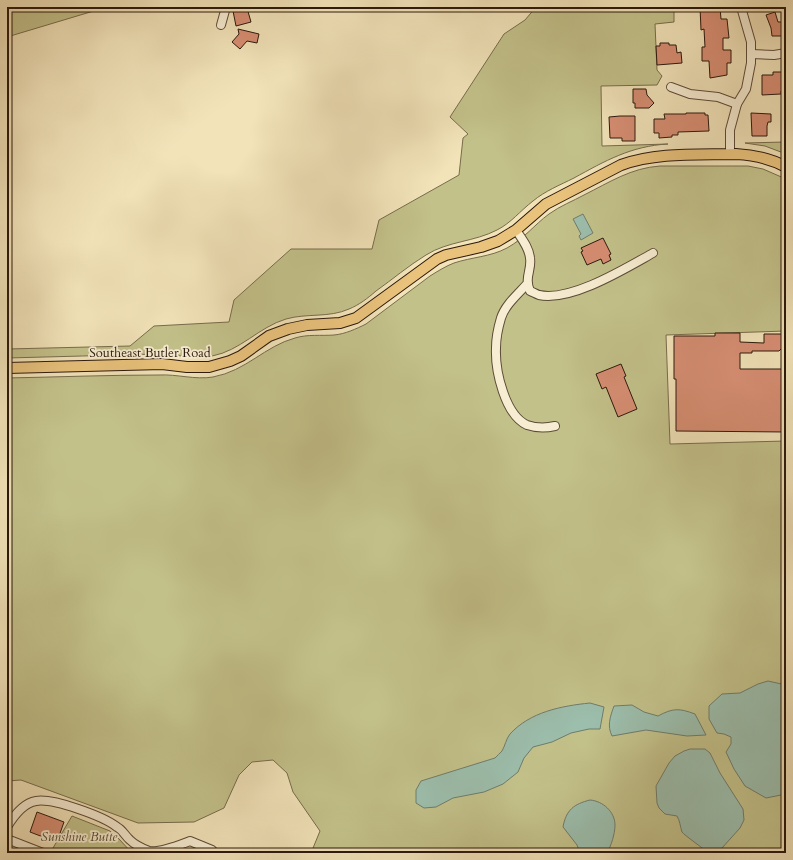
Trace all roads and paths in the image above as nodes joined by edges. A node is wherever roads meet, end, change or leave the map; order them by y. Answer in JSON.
{"nodes":[{"id":1,"x":226,"y":7,"type":"edge"},
{"id":2,"x":740,"y":7,"type":"edge"},
{"id":3,"x":221,"y":25,"type":"dead end"},
{"id":4,"x":786,"y":53,"type":"edge"},
{"id":5,"x":752,"y":54,"type":"junction"},
{"id":6,"x":671,"y":87,"type":"dead end"},
{"id":7,"x":738,"y":104,"type":"junction"},
{"id":8,"x":730,"y":155,"type":"junction"},
{"id":9,"x":786,"y":167,"type":"edge"},
{"id":10,"x":516,"y":230,"type":"junction"},
{"id":11,"x":653,"y":252,"type":"dead end"},
{"id":12,"x":527,"y":284,"type":"junction"},
{"id":13,"x":7,"y":368,"type":"edge"},
{"id":14,"x":555,"y":426,"type":"dead end"},
{"id":15,"x":7,"y":827,"type":"edge"},
{"id":16,"x":7,"y":840,"type":"edge"},
{"id":17,"x":43,"y":853,"type":"edge"},
{"id":18,"x":214,"y":853,"type":"edge"}],
"edges":[{"from":1,"to":3,"type":"street"},
{"from":2,"to":5,"type":"street"},
{"from":4,"to":5,"type":"street"},
{"from":5,"to":7,"type":"street"},
{"from":6,"to":7,"type":"street"},
{"from":7,"to":8,"type":"street"},
{"from":8,"to":9,"type":"main road","name":"Southeast Butler Road"},
{"from":8,"to":10,"type":"main road","name":"Southeast Butler Road"},
{"from":10,"to":12,"type":"street"},
{"from":10,"to":13,"type":"main road","name":"Southeast Butler Road"},
{"from":11,"to":12,"type":"street"},
{"from":12,"to":14,"type":"street"},
{"from":15,"to":18,"type":"street"},
{"from":16,"to":17,"type":"street"}]}
